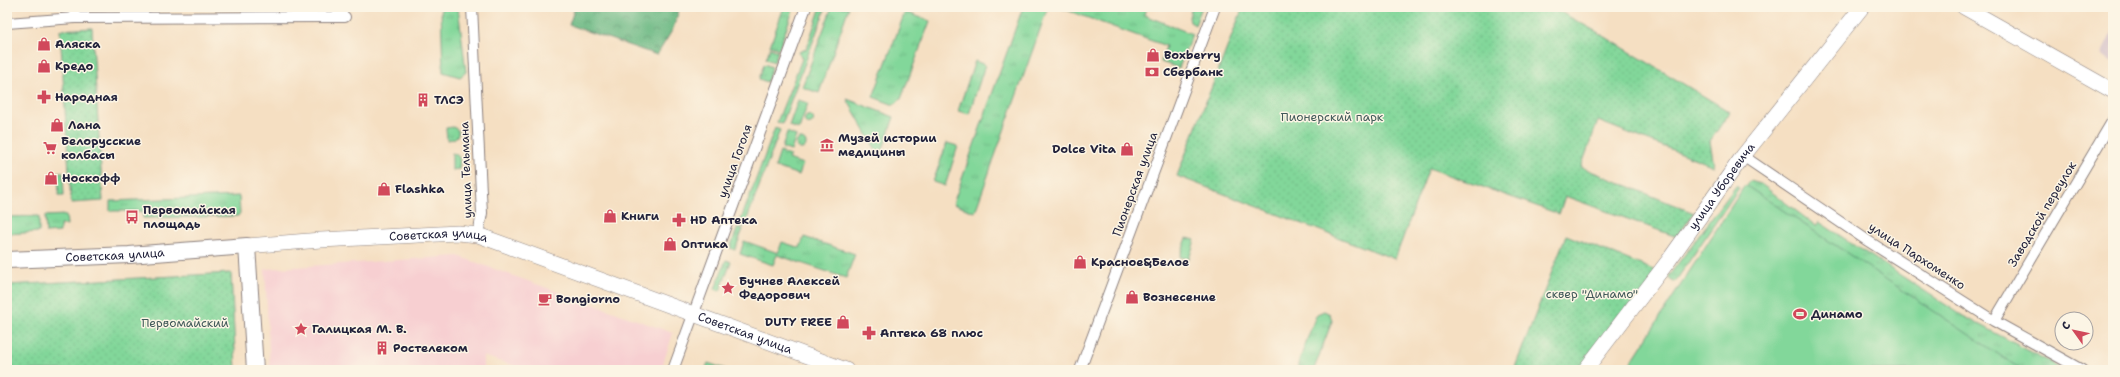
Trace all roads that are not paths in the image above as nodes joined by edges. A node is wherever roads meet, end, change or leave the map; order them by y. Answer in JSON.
{"nodes":[{"id":1,"x":74,"y":7,"type":"edge"},
{"id":2,"x":472,"y":7,"type":"edge"},
{"id":3,"x":806,"y":7,"type":"edge"},
{"id":4,"x":1215,"y":7,"type":"edge"},
{"id":5,"x":1862,"y":7,"type":"edge"},
{"id":6,"x":1964,"y":7,"type":"edge"},
{"id":7,"x":345,"y":17,"type":"dead end"},
{"id":8,"x":75,"y":18,"type":"junction"},
{"id":9,"x":7,"y":23,"type":"edge"},
{"id":10,"x":2113,"y":91,"type":"edge"},
{"id":11,"x":2113,"y":120,"type":"edge"},
{"id":12,"x":1743,"y":156,"type":"junction"},
{"id":13,"x":478,"y":235,"type":"junction"},
{"id":14,"x":247,"y":246,"type":"junction"},
{"id":15,"x":7,"y":260,"type":"edge"},
{"id":16,"x":693,"y":315,"type":"junction"},
{"id":17,"x":1994,"y":321,"type":"junction"},
{"id":18,"x":255,"y":370,"type":"edge"},
{"id":19,"x":673,"y":370,"type":"edge"},
{"id":20,"x":846,"y":370,"type":"edge"},
{"id":21,"x":1080,"y":370,"type":"edge"},
{"id":22,"x":1585,"y":370,"type":"edge"},
{"id":23,"x":2082,"y":370,"type":"edge"}],
"edges":[{"from":1,"to":8,"type":"street"},
{"from":2,"to":13,"type":"street","name":"улица Тельмана"},
{"from":3,"to":16,"type":"street","name":"улица Гоголя"},
{"from":4,"to":21,"type":"street","name":"Пионерская улица"},
{"from":5,"to":12,"type":"street","name":"улица Уборевича"},
{"from":6,"to":10,"type":"street"},
{"from":7,"to":8,"type":"street"},
{"from":8,"to":9,"type":"street"},
{"from":11,"to":17,"type":"street","name":"Заводской переулок"},
{"from":12,"to":17,"type":"street","name":"улица Пархоменко"},
{"from":12,"to":22,"type":"street","name":"улица Уборевича"},
{"from":13,"to":14,"type":"street","name":"Советская улица"},
{"from":13,"to":16,"type":"street","name":"Советская улица"},
{"from":14,"to":15,"type":"main road","name":"Советская улица"},
{"from":14,"to":18,"type":"main road"},
{"from":16,"to":19,"type":"street","name":"улица Гоголя"},
{"from":16,"to":20,"type":"street","name":"Советская улица"},
{"from":17,"to":23,"type":"street","name":"улица Пархоменко"}]}
